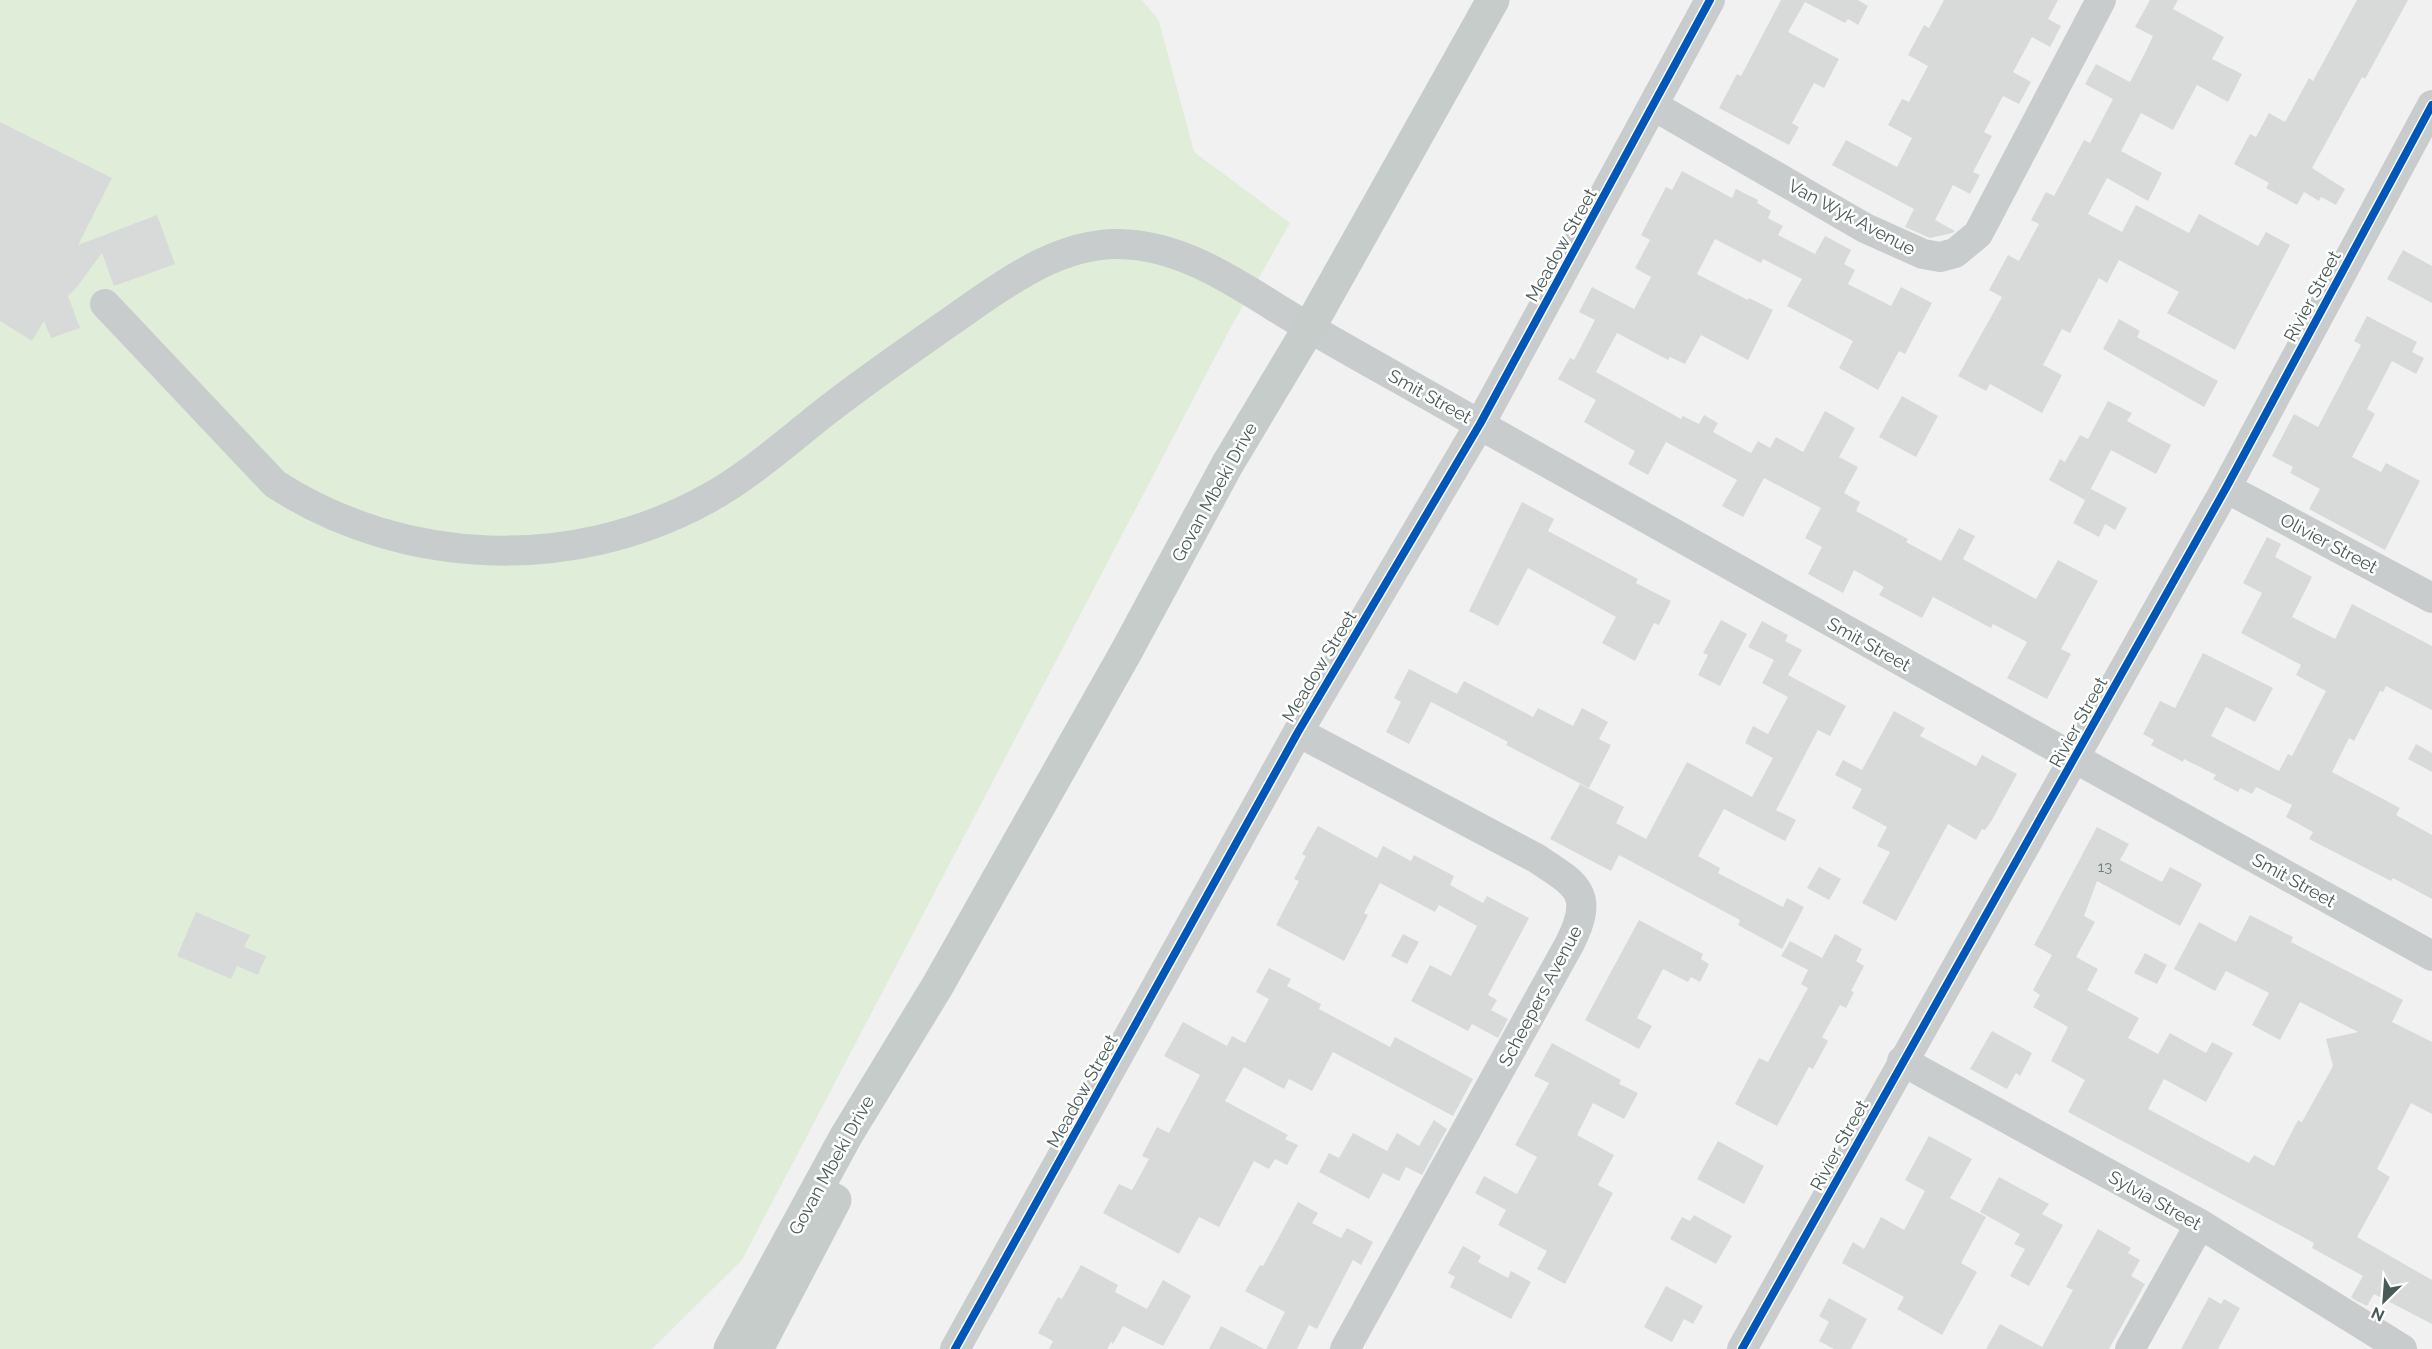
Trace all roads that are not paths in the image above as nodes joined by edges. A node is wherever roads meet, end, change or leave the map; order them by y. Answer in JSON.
{"nodes":[{"id":1,"x":1492,"y":0,"type":"edge"},
{"id":2,"x":1710,"y":0,"type":"edge"},
{"id":3,"x":2101,"y":0,"type":"edge"},
{"id":4,"x":1654,"y":105,"type":"junction"},
{"id":5,"x":2432,"y":105,"type":"edge"},
{"id":6,"x":105,"y":304,"type":"dead end"},
{"id":7,"x":1309,"y":328,"type":"junction"},
{"id":8,"x":1480,"y":424,"type":"junction"},
{"id":9,"x":2226,"y":488,"type":"junction"},
{"id":10,"x":2432,"y":598,"type":"edge"},
{"id":11,"x":1298,"y":732,"type":"junction"},
{"id":12,"x":2075,"y":759,"type":"junction"},
{"id":13,"x":2432,"y":956,"type":"edge"},
{"id":14,"x":938,"y":985,"type":"junction"},
{"id":15,"x":1902,"y":1061,"type":"junction"},
{"id":16,"x":2200,"y":1224,"type":"junction"},
{"id":17,"x":730,"y":1349,"type":"edge"},
{"id":18,"x":757,"y":1349,"type":"edge"},
{"id":19,"x":955,"y":1349,"type":"edge"},
{"id":20,"x":1345,"y":1349,"type":"edge"},
{"id":21,"x":1742,"y":1349,"type":"edge"},
{"id":22,"x":2130,"y":1349,"type":"edge"},
{"id":23,"x":2402,"y":1349,"type":"edge"}],
"edges":[{"from":1,"to":7,"type":"main road","name":"Govan Mbeki Drive"},
{"from":2,"to":4,"type":"street","name":"Meadow Street"},
{"from":3,"to":4,"type":"street","name":"Van Wyk Avenue"},
{"from":4,"to":8,"type":"street","name":"Meadow Street"},
{"from":5,"to":9,"type":"street","name":"Rivier Street"},
{"from":6,"to":7,"type":"street","name":"Smit Street"},
{"from":7,"to":8,"type":"street","name":"Smit Street"},
{"from":7,"to":14,"type":"main road","name":"Govan Mbeki Drive"},
{"from":8,"to":11,"type":"street","name":"Meadow Street"},
{"from":8,"to":12,"type":"street","name":"Smit Street"},
{"from":9,"to":10,"type":"street","name":"Olivier Street"},
{"from":9,"to":12,"type":"street","name":"Rivier Street"},
{"from":11,"to":19,"type":"street","name":"Meadow Street"},
{"from":11,"to":20,"type":"street","name":"Scheepers Avenue"},
{"from":12,"to":13,"type":"street","name":"Smit Street"},
{"from":12,"to":15,"type":"street","name":"Rivier Street"},
{"from":14,"to":17,"type":"main road","name":"Govan Mbeki Drive"},
{"from":14,"to":18,"type":"main road","name":"Govan Mbeki Drive"},
{"from":15,"to":16,"type":"street","name":"Sylvia Street"},
{"from":15,"to":21,"type":"street","name":"Rivier Street"},
{"from":16,"to":22,"type":"street"},
{"from":16,"to":23,"type":"street","name":"Sylvia Street"}]}
